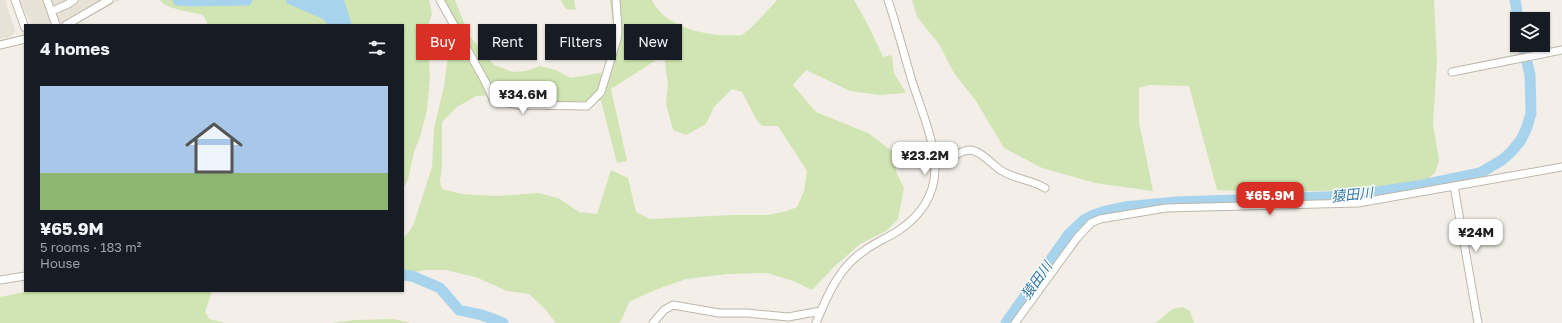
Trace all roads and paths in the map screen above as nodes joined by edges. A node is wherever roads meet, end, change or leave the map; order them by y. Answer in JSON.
{"nodes":[{"id":1,"x":15,"y":0,"type":"edge"},
{"id":2,"x":47,"y":0,"type":"edge"},
{"id":3,"x":74,"y":0,"type":"edge"},
{"id":4,"x":109,"y":0,"type":"edge"},
{"id":5,"x":440,"y":0,"type":"edge"},
{"id":6,"x":616,"y":0,"type":"edge"},
{"id":7,"x":888,"y":0,"type":"edge"},
{"id":8,"x":52,"y":11,"type":"junction"},
{"id":9,"x":56,"y":24,"type":"edge"},
{"id":10,"x":68,"y":24,"type":"edge"},
{"id":11,"x":24,"y":25,"type":"edge"},
{"id":12,"x":24,"y":40,"type":"edge"},
{"id":13,"x":0,"y":45,"type":"edge"},
{"id":14,"x":1562,"y":50,"type":"edge"},
{"id":15,"x":1452,"y":72,"type":"dead end"},
{"id":16,"x":936,"y":164,"type":"junction"},
{"id":17,"x":1562,"y":167,"type":"edge"},
{"id":18,"x":1454,"y":186,"type":"junction"},
{"id":19,"x":1045,"y":188,"type":"dead end"},
{"id":20,"x":24,"y":276,"type":"edge"},
{"id":21,"x":0,"y":280,"type":"edge"},
{"id":22,"x":821,"y":311,"type":"junction"},
{"id":23,"x":653,"y":323,"type":"edge"},
{"id":24,"x":816,"y":323,"type":"edge"},
{"id":25,"x":1015,"y":323,"type":"edge"},
{"id":26,"x":1478,"y":323,"type":"edge"}],
"edges":[{"from":1,"to":11,"type":"street"},
{"from":2,"to":8,"type":"street"},
{"from":3,"to":8,"type":"street"},
{"from":4,"to":10,"type":"street"},
{"from":5,"to":6,"type":"street"},
{"from":7,"to":16,"type":"street"},
{"from":8,"to":9,"type":"street"},
{"from":12,"to":13,"type":"street"},
{"from":14,"to":15,"type":"street"},
{"from":16,"to":19,"type":"street"},
{"from":16,"to":22,"type":"street"},
{"from":17,"to":18,"type":"street"},
{"from":18,"to":25,"type":"street"},
{"from":18,"to":26,"type":"street"},
{"from":20,"to":21,"type":"street"},
{"from":22,"to":23,"type":"street"},
{"from":22,"to":24,"type":"street"}]}
